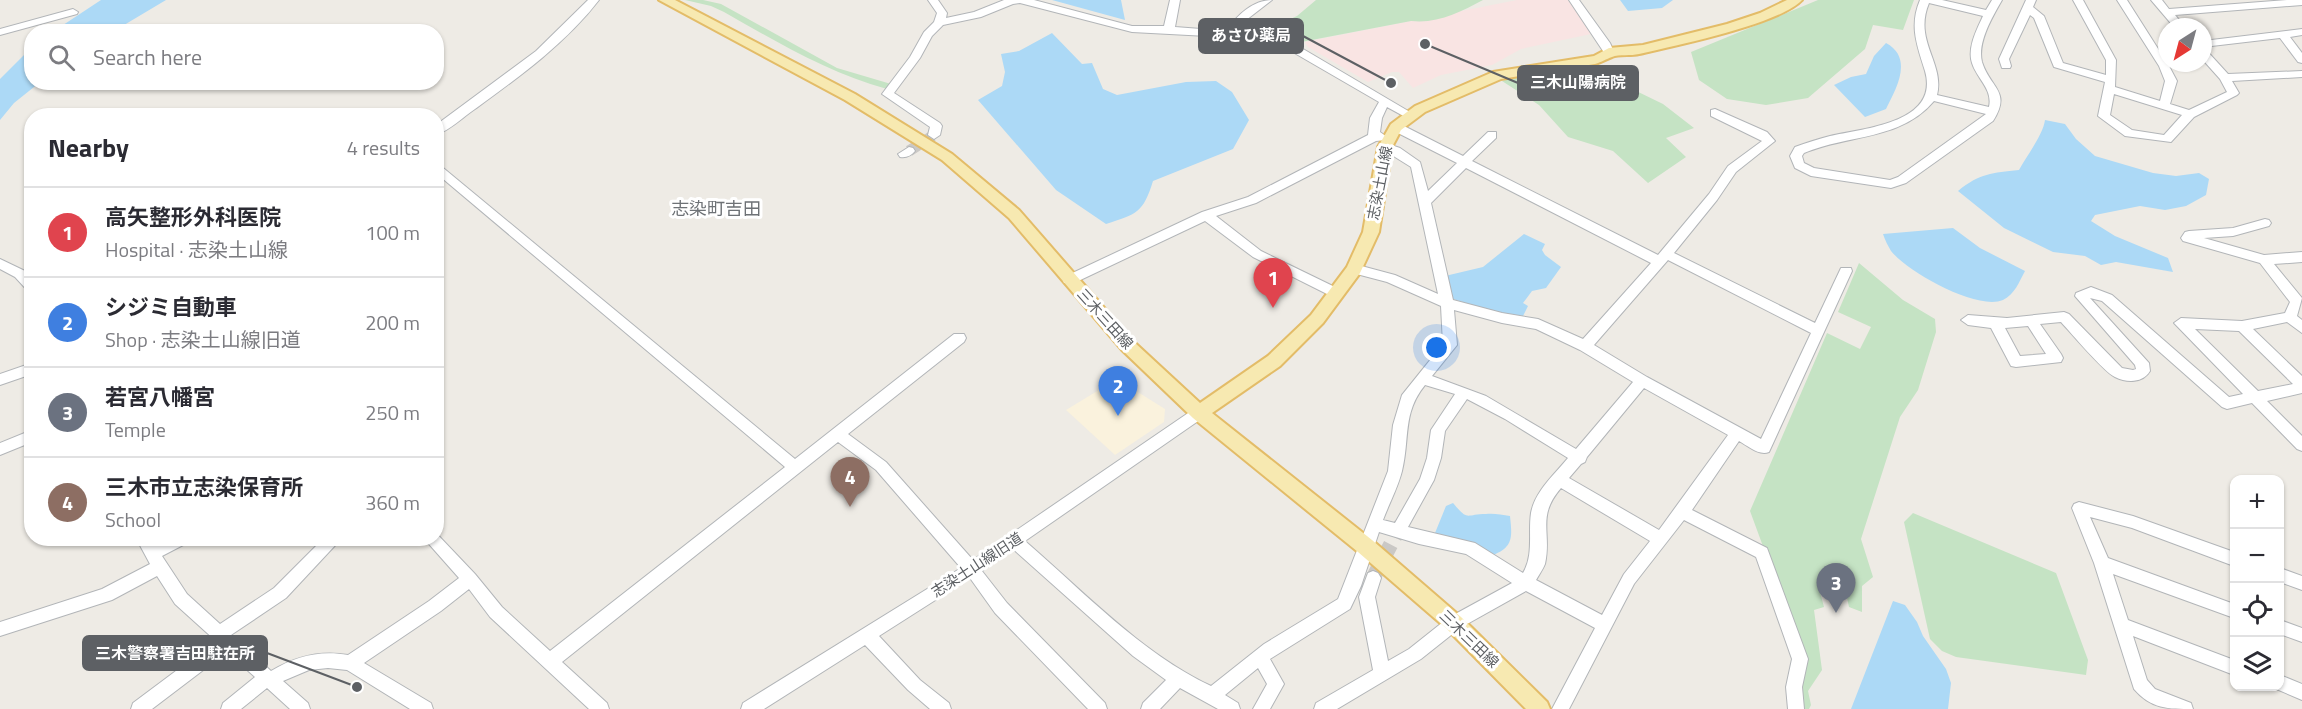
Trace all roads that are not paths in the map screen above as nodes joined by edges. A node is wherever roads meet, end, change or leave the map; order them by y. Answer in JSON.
{"nodes":[{"id":1,"x":594,"y":0,"type":"edge"},
{"id":2,"x":665,"y":0,"type":"edge"},
{"id":3,"x":933,"y":0,"type":"edge"},
{"id":4,"x":1011,"y":0,"type":"edge"},
{"id":5,"x":1020,"y":0,"type":"edge"},
{"id":6,"x":1175,"y":0,"type":"edge"},
{"id":7,"x":1267,"y":0,"type":"edge"},
{"id":8,"x":1574,"y":0,"type":"edge"},
{"id":9,"x":1796,"y":0,"type":"edge"},
{"id":10,"x":1927,"y":0,"type":"edge"},
{"id":11,"x":1997,"y":0,"type":"edge"},
{"id":12,"x":2078,"y":0,"type":"edge"},
{"id":13,"x":2122,"y":0,"type":"edge"},
{"id":14,"x":2156,"y":0,"type":"edge"},
{"id":15,"x":2302,"y":2,"type":"edge"},
{"id":16,"x":2030,"y":5,"type":"edge"},
{"id":17,"x":73,"y":12,"type":"dead end"},
{"id":18,"x":2167,"y":12,"type":"junction"},
{"id":19,"x":1988,"y":14,"type":"junction"},
{"id":20,"x":941,"y":18,"type":"junction"},
{"id":21,"x":2172,"y":18,"type":"edge"},
{"id":22,"x":29,"y":24,"type":"edge"},
{"id":23,"x":24,"y":25,"type":"edge"},
{"id":24,"x":1169,"y":30,"type":"junction"},
{"id":25,"x":0,"y":32,"type":"edge"},
{"id":26,"x":2302,"y":32,"type":"edge"},
{"id":27,"x":1230,"y":34,"type":"junction"},
{"id":28,"x":2282,"y":34,"type":"junction"},
{"id":29,"x":2212,"y":43,"type":"edge"},
{"id":30,"x":1609,"y":52,"type":"junction"},
{"id":31,"x":2302,"y":60,"type":"edge"},
{"id":32,"x":2212,"y":63,"type":"edge"},
{"id":33,"x":2006,"y":66,"type":"dead end"},
{"id":34,"x":2302,"y":74,"type":"edge"},
{"id":35,"x":2225,"y":78,"type":"junction"},
{"id":36,"x":2110,"y":84,"type":"junction"},
{"id":37,"x":1932,"y":97,"type":"junction"},
{"id":38,"x":1385,"y":101,"type":"junction"},
{"id":39,"x":2164,"y":105,"type":"junction"},
{"id":40,"x":1993,"y":112,"type":"junction"},
{"id":41,"x":1715,"y":113,"type":"dead end"},
{"id":42,"x":2190,"y":114,"type":"junction"},
{"id":43,"x":1409,"y":115,"type":"junction"},
{"id":44,"x":444,"y":124,"type":"edge"},
{"id":45,"x":934,"y":135,"type":"dead end"},
{"id":46,"x":1492,"y":135,"type":"dead end"},
{"id":47,"x":1386,"y":137,"type":"junction"},
{"id":48,"x":1465,"y":163,"type":"junction"},
{"id":49,"x":444,"y":173,"type":"edge"},
{"id":50,"x":1424,"y":202,"type":"junction"},
{"id":51,"x":1206,"y":215,"type":"junction"},
{"id":52,"x":2265,"y":223,"type":"dead end"},
{"id":53,"x":2302,"y":257,"type":"edge"},
{"id":54,"x":1662,"y":258,"type":"junction"},
{"id":55,"x":2264,"y":260,"type":"junction"},
{"id":56,"x":0,"y":264,"type":"edge"},
{"id":57,"x":1354,"y":269,"type":"junction"},
{"id":58,"x":1846,"y":271,"type":"dead end"},
{"id":59,"x":24,"y":278,"type":"edge"},
{"id":60,"x":1069,"y":280,"type":"junction"},
{"id":61,"x":1336,"y":293,"type":"junction"},
{"id":62,"x":2300,"y":301,"type":"edge"},
{"id":63,"x":1447,"y":303,"type":"junction"},
{"id":64,"x":2290,"y":317,"type":"junction"},
{"id":65,"x":1968,"y":320,"type":"dead end"},
{"id":66,"x":2031,"y":321,"type":"junction"},
{"id":67,"x":1996,"y":324,"type":"junction"},
{"id":68,"x":2242,"y":327,"type":"junction"},
{"id":69,"x":2302,"y":328,"type":"edge"},
{"id":70,"x":1817,"y":330,"type":"junction"},
{"id":71,"x":959,"y":338,"type":"dead end"},
{"id":72,"x":1585,"y":346,"type":"junction"},
{"id":73,"x":24,"y":372,"type":"edge"},
{"id":74,"x":1423,"y":378,"type":"junction"},
{"id":75,"x":0,"y":380,"type":"edge"},
{"id":76,"x":1642,"y":381,"type":"junction"},
{"id":77,"x":2302,"y":386,"type":"edge"},
{"id":78,"x":1464,"y":392,"type":"junction"},
{"id":79,"x":2255,"y":398,"type":"junction"},
{"id":80,"x":1199,"y":413,"type":"junction"},
{"id":81,"x":1737,"y":433,"type":"junction"},
{"id":82,"x":838,"y":434,"type":"junction"},
{"id":83,"x":24,"y":439,"type":"edge"},
{"id":84,"x":2302,"y":445,"type":"edge"},
{"id":85,"x":0,"y":448,"type":"edge"},
{"id":86,"x":1580,"y":458,"type":"junction"},
{"id":87,"x":795,"y":467,"type":"junction"},
{"id":88,"x":1560,"y":480,"type":"junction"},
{"id":89,"x":1682,"y":512,"type":"junction"},
{"id":90,"x":1402,"y":523,"type":"tunnel mouth"},
{"id":91,"x":1375,"y":524,"type":"junction"},
{"id":92,"x":1661,"y":539,"type":"junction"},
{"id":93,"x":1014,"y":540,"type":"junction"},
{"id":94,"x":148,"y":546,"type":"edge"},
{"id":95,"x":173,"y":546,"type":"edge"},
{"id":96,"x":327,"y":546,"type":"edge"},
{"id":97,"x":440,"y":546,"type":"edge"},
{"id":98,"x":1365,"y":546,"type":"junction"},
{"id":99,"x":2230,"y":557,"type":"edge"},
{"id":100,"x":156,"y":560,"type":"junction"},
{"id":101,"x":2102,"y":563,"type":"junction"},
{"id":102,"x":972,"y":569,"type":"junction"},
{"id":103,"x":2284,"y":576,"type":"edge"},
{"id":104,"x":1373,"y":578,"type":"tunnel mouth"},
{"id":105,"x":470,"y":579,"type":"junction"},
{"id":106,"x":1526,"y":583,"type":"junction"},
{"id":107,"x":2302,"y":583,"type":"edge"},
{"id":108,"x":2230,"y":609,"type":"edge"},
{"id":109,"x":1454,"y":623,"type":"junction"},
{"id":110,"x":1605,"y":625,"type":"junction"},
{"id":111,"x":2122,"y":625,"type":"junction"},
{"id":112,"x":0,"y":628,"type":"edge"},
{"id":113,"x":2284,"y":628,"type":"edge"},
{"id":114,"x":867,"y":635,"type":"junction"},
{"id":115,"x":2302,"y":635,"type":"edge"},
{"id":116,"x":223,"y":638,"type":"junction"},
{"id":117,"x":1260,"y":657,"type":"junction"},
{"id":118,"x":549,"y":662,"type":"junction"},
{"id":119,"x":350,"y":663,"type":"junction"},
{"id":120,"x":2230,"y":665,"type":"edge"},
{"id":121,"x":1382,"y":672,"type":"junction"},
{"id":122,"x":269,"y":678,"type":"junction"},
{"id":123,"x":1178,"y":679,"type":"junction"},
{"id":124,"x":2284,"y":685,"type":"edge"},
{"id":125,"x":2302,"y":692,"type":"edge"},
{"id":126,"x":1212,"y":695,"type":"junction"},
{"id":127,"x":2149,"y":695,"type":"junction"},
{"id":128,"x":139,"y":709,"type":"edge"},
{"id":129,"x":229,"y":709,"type":"edge"},
{"id":130,"x":302,"y":709,"type":"edge"},
{"id":131,"x":425,"y":709,"type":"edge"},
{"id":132,"x":602,"y":709,"type":"edge"},
{"id":133,"x":749,"y":709,"type":"edge"},
{"id":134,"x":943,"y":709,"type":"edge"},
{"id":135,"x":1099,"y":709,"type":"edge"},
{"id":136,"x":1149,"y":709,"type":"edge"},
{"id":137,"x":1232,"y":709,"type":"edge"},
{"id":138,"x":1261,"y":709,"type":"edge"},
{"id":139,"x":1322,"y":709,"type":"edge"},
{"id":140,"x":1540,"y":709,"type":"edge"},
{"id":141,"x":1560,"y":709,"type":"edge"},
{"id":142,"x":1796,"y":709,"type":"edge"},
{"id":143,"x":2160,"y":709,"type":"edge"},
{"id":144,"x":2184,"y":709,"type":"edge"}],
"edges":[{"from":1,"to":44,"type":"street"},
{"from":2,"to":60,"type":"main road","name":"三木三田線"},
{"from":3,"to":20,"type":"street"},
{"from":4,"to":5,"type":"street"},
{"from":4,"to":20,"type":"street"},
{"from":5,"to":24,"type":"street"},
{"from":6,"to":24,"type":"street"},
{"from":7,"to":27,"type":"street"},
{"from":8,"to":30,"type":"street"},
{"from":9,"to":30,"type":"main road","name":"志染土山線"},
{"from":10,"to":19,"type":"street"},
{"from":10,"to":37,"type":"street"},
{"from":11,"to":19,"type":"street"},
{"from":12,"to":36,"type":"street"},
{"from":13,"to":39,"type":"street"},
{"from":14,"to":18,"type":"street"},
{"from":15,"to":18,"type":"street"},
{"from":16,"to":33,"type":"street"},
{"from":16,"to":36,"type":"street"},
{"from":17,"to":22,"type":"street"},
{"from":18,"to":21,"type":"street"},
{"from":19,"to":40,"type":"street"},
{"from":20,"to":45,"type":"street"},
{"from":23,"to":25,"type":"street"},
{"from":24,"to":27,"type":"street"},
{"from":26,"to":28,"type":"street"},
{"from":27,"to":38,"type":"street"},
{"from":28,"to":29,"type":"street"},
{"from":28,"to":31,"type":"street"},
{"from":30,"to":43,"type":"main road","name":"志染土山線"},
{"from":32,"to":35,"type":"street"},
{"from":34,"to":35,"type":"street"},
{"from":35,"to":42,"type":"street"},
{"from":36,"to":39,"type":"street"},
{"from":36,"to":42,"type":"street"},
{"from":37,"to":40,"type":"street"},
{"from":37,"to":40,"type":"street"},
{"from":38,"to":43,"type":"street"},
{"from":38,"to":47,"type":"street"},
{"from":39,"to":42,"type":"street"},
{"from":41,"to":54,"type":"street"},
{"from":43,"to":47,"type":"main road","name":"志染土山線"},
{"from":46,"to":48,"type":"street"},
{"from":47,"to":48,"type":"street"},
{"from":47,"to":50,"type":"street"},
{"from":47,"to":51,"type":"street"},
{"from":47,"to":57,"type":"main road","name":"志染土山線"},
{"from":48,"to":50,"type":"street"},
{"from":48,"to":54,"type":"street"},
{"from":49,"to":87,"type":"street"},
{"from":50,"to":63,"type":"street"},
{"from":51,"to":60,"type":"street"},
{"from":51,"to":61,"type":"street"},
{"from":52,"to":55,"type":"street"},
{"from":53,"to":55,"type":"street"},
{"from":54,"to":70,"type":"street"},
{"from":54,"to":72,"type":"street"},
{"from":55,"to":62,"type":"street"},
{"from":56,"to":59,"type":"street"},
{"from":57,"to":61,"type":"main road","name":"志染土山線"},
{"from":57,"to":63,"type":"street"},
{"from":58,"to":70,"type":"street"},
{"from":60,"to":80,"type":"main road","name":"三木三田線"},
{"from":61,"to":80,"type":"main road","name":"志染土山線"},
{"from":62,"to":64,"type":"street"},
{"from":63,"to":72,"type":"street"},
{"from":63,"to":74,"type":"street"},
{"from":64,"to":68,"type":"street"},
{"from":64,"to":69,"type":"street"},
{"from":65,"to":67,"type":"street"},
{"from":66,"to":67,"type":"street"},
{"from":66,"to":67,"type":"street"},
{"from":66,"to":79,"type":"street"},
{"from":68,"to":77,"type":"street"},
{"from":68,"to":79,"type":"street"},
{"from":70,"to":81,"type":"street"},
{"from":71,"to":82,"type":"street"},
{"from":72,"to":76,"type":"street"},
{"from":73,"to":75,"type":"street"},
{"from":74,"to":78,"type":"street"},
{"from":74,"to":91,"type":"street"},
{"from":76,"to":81,"type":"street"},
{"from":76,"to":86,"type":"street"},
{"from":77,"to":79,"type":"street"},
{"from":78,"to":86,"type":"street"},
{"from":78,"to":90,"type":"street"},
{"from":79,"to":84,"type":"street"},
{"from":80,"to":93,"type":"street","name":"志染土山線旧道"},
{"from":80,"to":98,"type":"main road","name":"三木三田線"},
{"from":81,"to":89,"type":"street"},
{"from":82,"to":87,"type":"street"},
{"from":82,"to":102,"type":"street"},
{"from":83,"to":85,"type":"street"},
{"from":86,"to":88,"type":"street"},
{"from":87,"to":118,"type":"street"},
{"from":88,"to":92,"type":"street"},
{"from":88,"to":106,"type":"street"},
{"from":89,"to":92,"type":"street"},
{"from":89,"to":142,"type":"street"},
{"from":91,"to":98,"type":"street"},
{"from":91,"to":106,"type":"street"},
{"from":92,"to":110,"type":"street"},
{"from":93,"to":102,"type":"street","name":"志染土山線旧道"},
{"from":93,"to":123,"type":"street"},
{"from":94,"to":100,"type":"street"},
{"from":95,"to":100,"type":"street"},
{"from":96,"to":116,"type":"street"},
{"from":97,"to":105,"type":"street"},
{"from":98,"to":109,"type":"main road","name":"三木三田線"},
{"from":98,"to":117,"type":"street"},
{"from":99,"to":101,"type":"street"},
{"from":100,"to":112,"type":"street"},
{"from":100,"to":116,"type":"street"},
{"from":101,"to":108,"type":"street"},
{"from":101,"to":111,"type":"street"},
{"from":102,"to":114,"type":"street","name":"志染土山線旧道"},
{"from":102,"to":135,"type":"street"},
{"from":103,"to":107,"type":"street"},
{"from":104,"to":121,"type":"street"},
{"from":105,"to":118,"type":"street"},
{"from":105,"to":119,"type":"street"},
{"from":106,"to":109,"type":"street"},
{"from":106,"to":110,"type":"street"},
{"from":109,"to":121,"type":"street"},
{"from":109,"to":140,"type":"main road","name":"三木三田線"},
{"from":110,"to":141,"type":"street"},
{"from":111,"to":120,"type":"street"},
{"from":111,"to":127,"type":"street"},
{"from":113,"to":115,"type":"street"},
{"from":114,"to":133,"type":"street","name":"志染土山線旧道"},
{"from":114,"to":134,"type":"street"},
{"from":116,"to":122,"type":"street"},
{"from":116,"to":128,"type":"street"},
{"from":117,"to":126,"type":"street"},
{"from":117,"to":138,"type":"street"},
{"from":118,"to":132,"type":"street"},
{"from":119,"to":122,"type":"street"},
{"from":119,"to":131,"type":"street"},
{"from":121,"to":139,"type":"street"},
{"from":122,"to":129,"type":"street"},
{"from":122,"to":130,"type":"street"},
{"from":123,"to":126,"type":"street"},
{"from":123,"to":136,"type":"street"},
{"from":124,"to":125,"type":"street"},
{"from":126,"to":137,"type":"street"},
{"from":127,"to":143,"type":"street"},
{"from":127,"to":144,"type":"street"}]}
